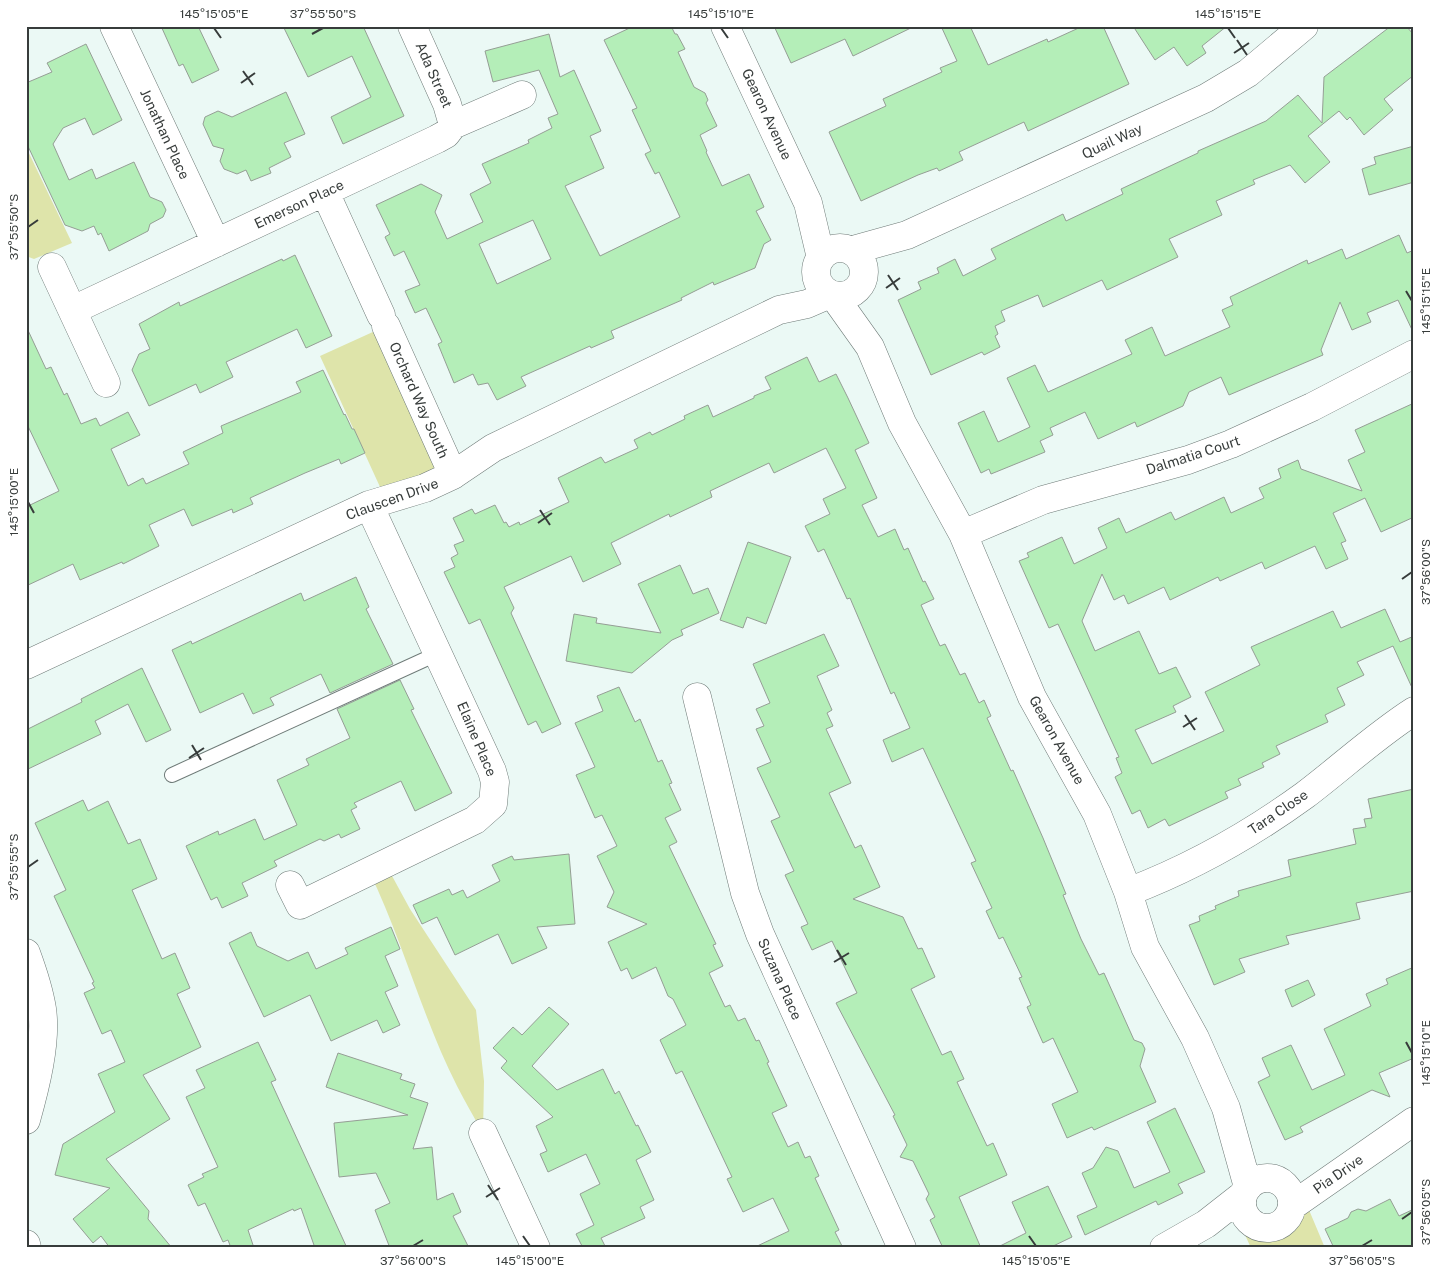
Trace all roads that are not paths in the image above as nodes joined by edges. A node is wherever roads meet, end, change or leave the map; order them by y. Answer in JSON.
{"nodes":[{"id":1,"x":114,"y":26,"type":"edge"},
{"id":2,"x":412,"y":26,"type":"edge"},
{"id":3,"x":725,"y":26,"type":"edge"},
{"id":4,"x":1304,"y":26,"type":"edge"},
{"id":5,"x":522,"y":95,"type":"dead end"},
{"id":6,"x":452,"y":125,"type":"junction"},
{"id":7,"x":325,"y":192,"type":"junction"},
{"id":8,"x":216,"y":243,"type":"junction"},
{"id":9,"x":52,"y":267,"type":"dead end"},
{"id":10,"x":840,"y":272,"type":"junction"},
{"id":11,"x":73,"y":310,"type":"junction"},
{"id":12,"x":1414,"y":354,"type":"edge"},
{"id":13,"x":106,"y":383,"type":"dead end"},
{"id":14,"x":453,"y":475,"type":"junction"},
{"id":15,"x":369,"y":504,"type":"junction"},
{"id":16,"x":963,"y":534,"type":"junction"},
{"id":17,"x":438,"y":653,"type":"junction"},
{"id":18,"x":26,"y":665,"type":"edge"},
{"id":19,"x":697,"y":697,"type":"dead end"},
{"id":20,"x":1414,"y":711,"type":"edge"},
{"id":21,"x":172,"y":775,"type":"dead end"},
{"id":22,"x":1128,"y":892,"type":"junction"},
{"id":23,"x":299,"y":904,"type":"dead end"},
{"id":24,"x":26,"y":953,"type":"edge"},
{"id":25,"x":34,"y":1013,"type":"edge"},
{"id":26,"x":1226,"y":1108,"type":"junction"},
{"id":27,"x":26,"y":1120,"type":"edge"},
{"id":28,"x":1414,"y":1121,"type":"edge"},
{"id":29,"x":483,"y":1133,"type":"dead end"},
{"id":30,"x":1283,"y":1190,"type":"junction"},
{"id":31,"x":1245,"y":1191,"type":"junction"},
{"id":32,"x":1252,"y":1223,"type":"junction"},
{"id":33,"x":536,"y":1248,"type":"edge"},
{"id":34,"x":902,"y":1248,"type":"edge"},
{"id":35,"x":1164,"y":1248,"type":"edge"},
{"id":36,"x":1175,"y":1248,"type":"edge"}],
"edges":[{"from":1,"to":8,"type":"street","name":"Jonathan Place"},
{"from":2,"to":6,"type":"street","name":"Ada Street"},
{"from":3,"to":10,"type":"street","name":"Gearon Avenue"},
{"from":4,"to":10,"type":"street","name":"Quail Way"},
{"from":5,"to":6,"type":"street","name":"Emerson Place"},
{"from":6,"to":7,"type":"street","name":"Emerson Place"},
{"from":7,"to":8,"type":"street","name":"Emerson Place"},
{"from":7,"to":14,"type":"street","name":"Orchard Way South"},
{"from":8,"to":11,"type":"street","name":"Emerson Place"},
{"from":9,"to":11,"type":"street"},
{"from":10,"to":14,"type":"street","name":"Clauscen Drive"},
{"from":10,"to":16,"type":"street","name":"Gearon Avenue"},
{"from":11,"to":13,"type":"street"},
{"from":12,"to":16,"type":"street","name":"Dalmatia Court"},
{"from":14,"to":15,"type":"street","name":"Clauscen Drive"},
{"from":15,"to":17,"type":"street","name":"Elaine Place"},
{"from":15,"to":18,"type":"street","name":"Clauscen Drive"},
{"from":16,"to":22,"type":"street","name":"Gearon Avenue"},
{"from":17,"to":21,"type":"lane"},
{"from":17,"to":23,"type":"street","name":"Elaine Place"},
{"from":19,"to":34,"type":"street","name":"Suzana Place"},
{"from":20,"to":22,"type":"street","name":"Tara Close"},
{"from":22,"to":26,"type":"street","name":"Gearon Avenue"},
{"from":24,"to":25,"type":"street"},
{"from":25,"to":27,"type":"street"},
{"from":26,"to":30,"type":"street","name":"Gearon Avenue"},
{"from":26,"to":31,"type":"street","name":"Gearon Avenue"},
{"from":28,"to":30,"type":"street","name":"Pia Drive"},
{"from":29,"to":33,"type":"street"},
{"from":30,"to":31,"type":"street"},
{"from":30,"to":32,"type":"street"},
{"from":31,"to":32,"type":"street"},
{"from":31,"to":35,"type":"street"},
{"from":32,"to":36,"type":"street"}]}
